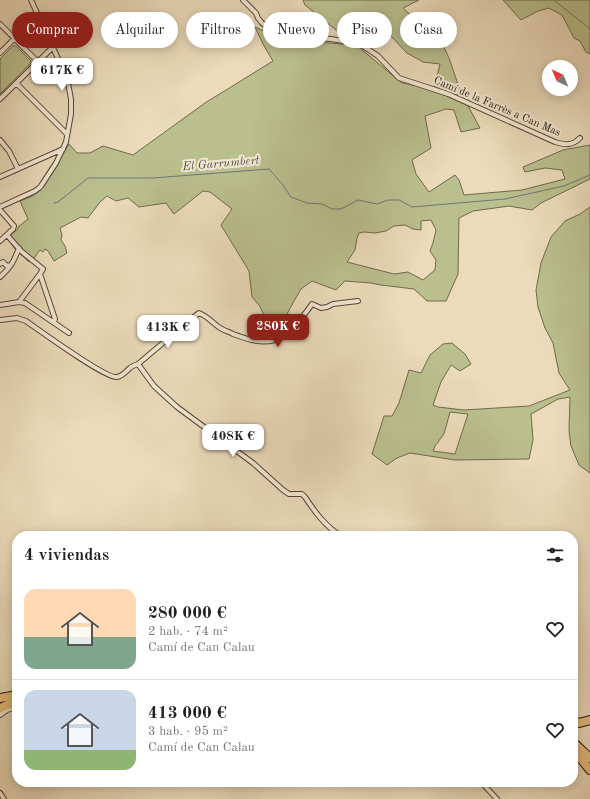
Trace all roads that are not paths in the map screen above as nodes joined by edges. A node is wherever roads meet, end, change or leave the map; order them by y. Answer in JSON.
{"nodes":[{"id":1,"x":31,"y":0,"type":"edge"},
{"id":2,"x":243,"y":0,"type":"edge"},
{"id":3,"x":37,"y":12,"type":"edge"},
{"id":4,"x":0,"y":24,"type":"edge"},
{"id":5,"x":12,"y":37,"type":"edge"},
{"id":6,"x":12,"y":41,"type":"edge"},
{"id":7,"x":23,"y":48,"type":"edge"},
{"id":8,"x":52,"y":48,"type":"edge"},
{"id":9,"x":53,"y":48,"type":"edge"},
{"id":10,"x":0,"y":53,"type":"edge"},
{"id":11,"x":38,"y":62,"type":"junction"},
{"id":12,"x":16,"y":83,"type":"junction"},
{"id":13,"x":0,"y":99,"type":"edge"},
{"id":14,"x":67,"y":134,"type":"junction"},
{"id":15,"x":580,"y":138,"type":"dead end"},
{"id":16,"x":0,"y":140,"type":"edge"},
{"id":17,"x":64,"y":149,"type":"junction"},
{"id":18,"x":18,"y":169,"type":"junction"},
{"id":19,"x":0,"y":177,"type":"edge"},
{"id":20,"x":0,"y":208,"type":"edge"},
{"id":21,"x":7,"y":235,"type":"junction"},
{"id":22,"x":0,"y":241,"type":"edge"},
{"id":23,"x":19,"y":248,"type":"junction"},
{"id":24,"x":0,"y":264,"type":"edge"},
{"id":25,"x":11,"y":266,"type":"junction"},
{"id":26,"x":40,"y":274,"type":"junction"},
{"id":27,"x":0,"y":277,"type":"edge"},
{"id":28,"x":358,"y":301,"type":"dead end"},
{"id":29,"x":19,"y":302,"type":"junction"},
{"id":30,"x":0,"y":305,"type":"edge"},
{"id":31,"x":0,"y":320,"type":"edge"},
{"id":32,"x":54,"y":322,"type":"junction"},
{"id":33,"x":69,"y":333,"type":"dead end"},
{"id":34,"x":138,"y":364,"type":"junction"},
{"id":35,"x":333,"y":531,"type":"edge"},
{"id":36,"x":0,"y":693,"type":"edge"},
{"id":37,"x":12,"y":694,"type":"edge"},
{"id":38,"x":12,"y":695,"type":"edge"},
{"id":39,"x":0,"y":698,"type":"edge"},
{"id":40,"x":12,"y":700,"type":"edge"},
{"id":41,"x":0,"y":701,"type":"edge"},
{"id":42,"x":12,"y":702,"type":"edge"},
{"id":43,"x":0,"y":708,"type":"edge"},
{"id":44,"x":12,"y":708,"type":"edge"},
{"id":45,"x":0,"y":715,"type":"edge"},
{"id":46,"x":590,"y":720,"type":"edge"},
{"id":47,"x":578,"y":723,"type":"edge"},
{"id":48,"x":578,"y":747,"type":"edge"},
{"id":49,"x":578,"y":752,"type":"edge"},
{"id":50,"x":578,"y":754,"type":"edge"},
{"id":51,"x":590,"y":758,"type":"edge"},
{"id":52,"x":590,"y":762,"type":"edge"},
{"id":53,"x":590,"y":770,"type":"edge"},
{"id":54,"x":486,"y":787,"type":"edge"},
{"id":55,"x":0,"y":793,"type":"edge"},
{"id":56,"x":4,"y":799,"type":"edge"},
{"id":57,"x":497,"y":799,"type":"edge"}],
"edges":[{"from":1,"to":3,"type":"street"},
{"from":2,"to":15,"type":"street","name":"Camí de la Farrès a Can Mas"},
{"from":4,"to":5,"type":"street"},
{"from":6,"to":10,"type":"street"},
{"from":7,"to":11,"type":"street"},
{"from":8,"to":11,"type":"street"},
{"from":9,"to":14,"type":"street"},
{"from":11,"to":12,"type":"street"},
{"from":12,"to":13,"type":"street"},
{"from":12,"to":14,"type":"street"},
{"from":14,"to":17,"type":"street"},
{"from":16,"to":18,"type":"street"},
{"from":17,"to":18,"type":"street"},
{"from":17,"to":20,"type":"street"},
{"from":18,"to":19,"type":"street"},
{"from":20,"to":21,"type":"street"},
{"from":21,"to":22,"type":"street"},
{"from":21,"to":23,"type":"street"},
{"from":23,"to":25,"type":"street"},
{"from":23,"to":26,"type":"street"},
{"from":24,"to":25,"type":"street"},
{"from":25,"to":27,"type":"street"},
{"from":26,"to":29,"type":"street"},
{"from":26,"to":32,"type":"street"},
{"from":28,"to":34,"type":"street"},
{"from":29,"to":30,"type":"street"},
{"from":29,"to":32,"type":"street"},
{"from":31,"to":34,"type":"street"},
{"from":32,"to":33,"type":"street"},
{"from":34,"to":35,"type":"street"},
{"from":36,"to":37,"type":"highway"},
{"from":38,"to":39,"type":"highway"},
{"from":40,"to":41,"type":"highway"},
{"from":42,"to":43,"type":"highway"},
{"from":44,"to":45,"type":"street"},
{"from":46,"to":47,"type":"highway"},
{"from":48,"to":51,"type":"highway"},
{"from":49,"to":52,"type":"highway"},
{"from":50,"to":53,"type":"highway"},
{"from":54,"to":57,"type":"street"},
{"from":55,"to":56,"type":"street"}]}
